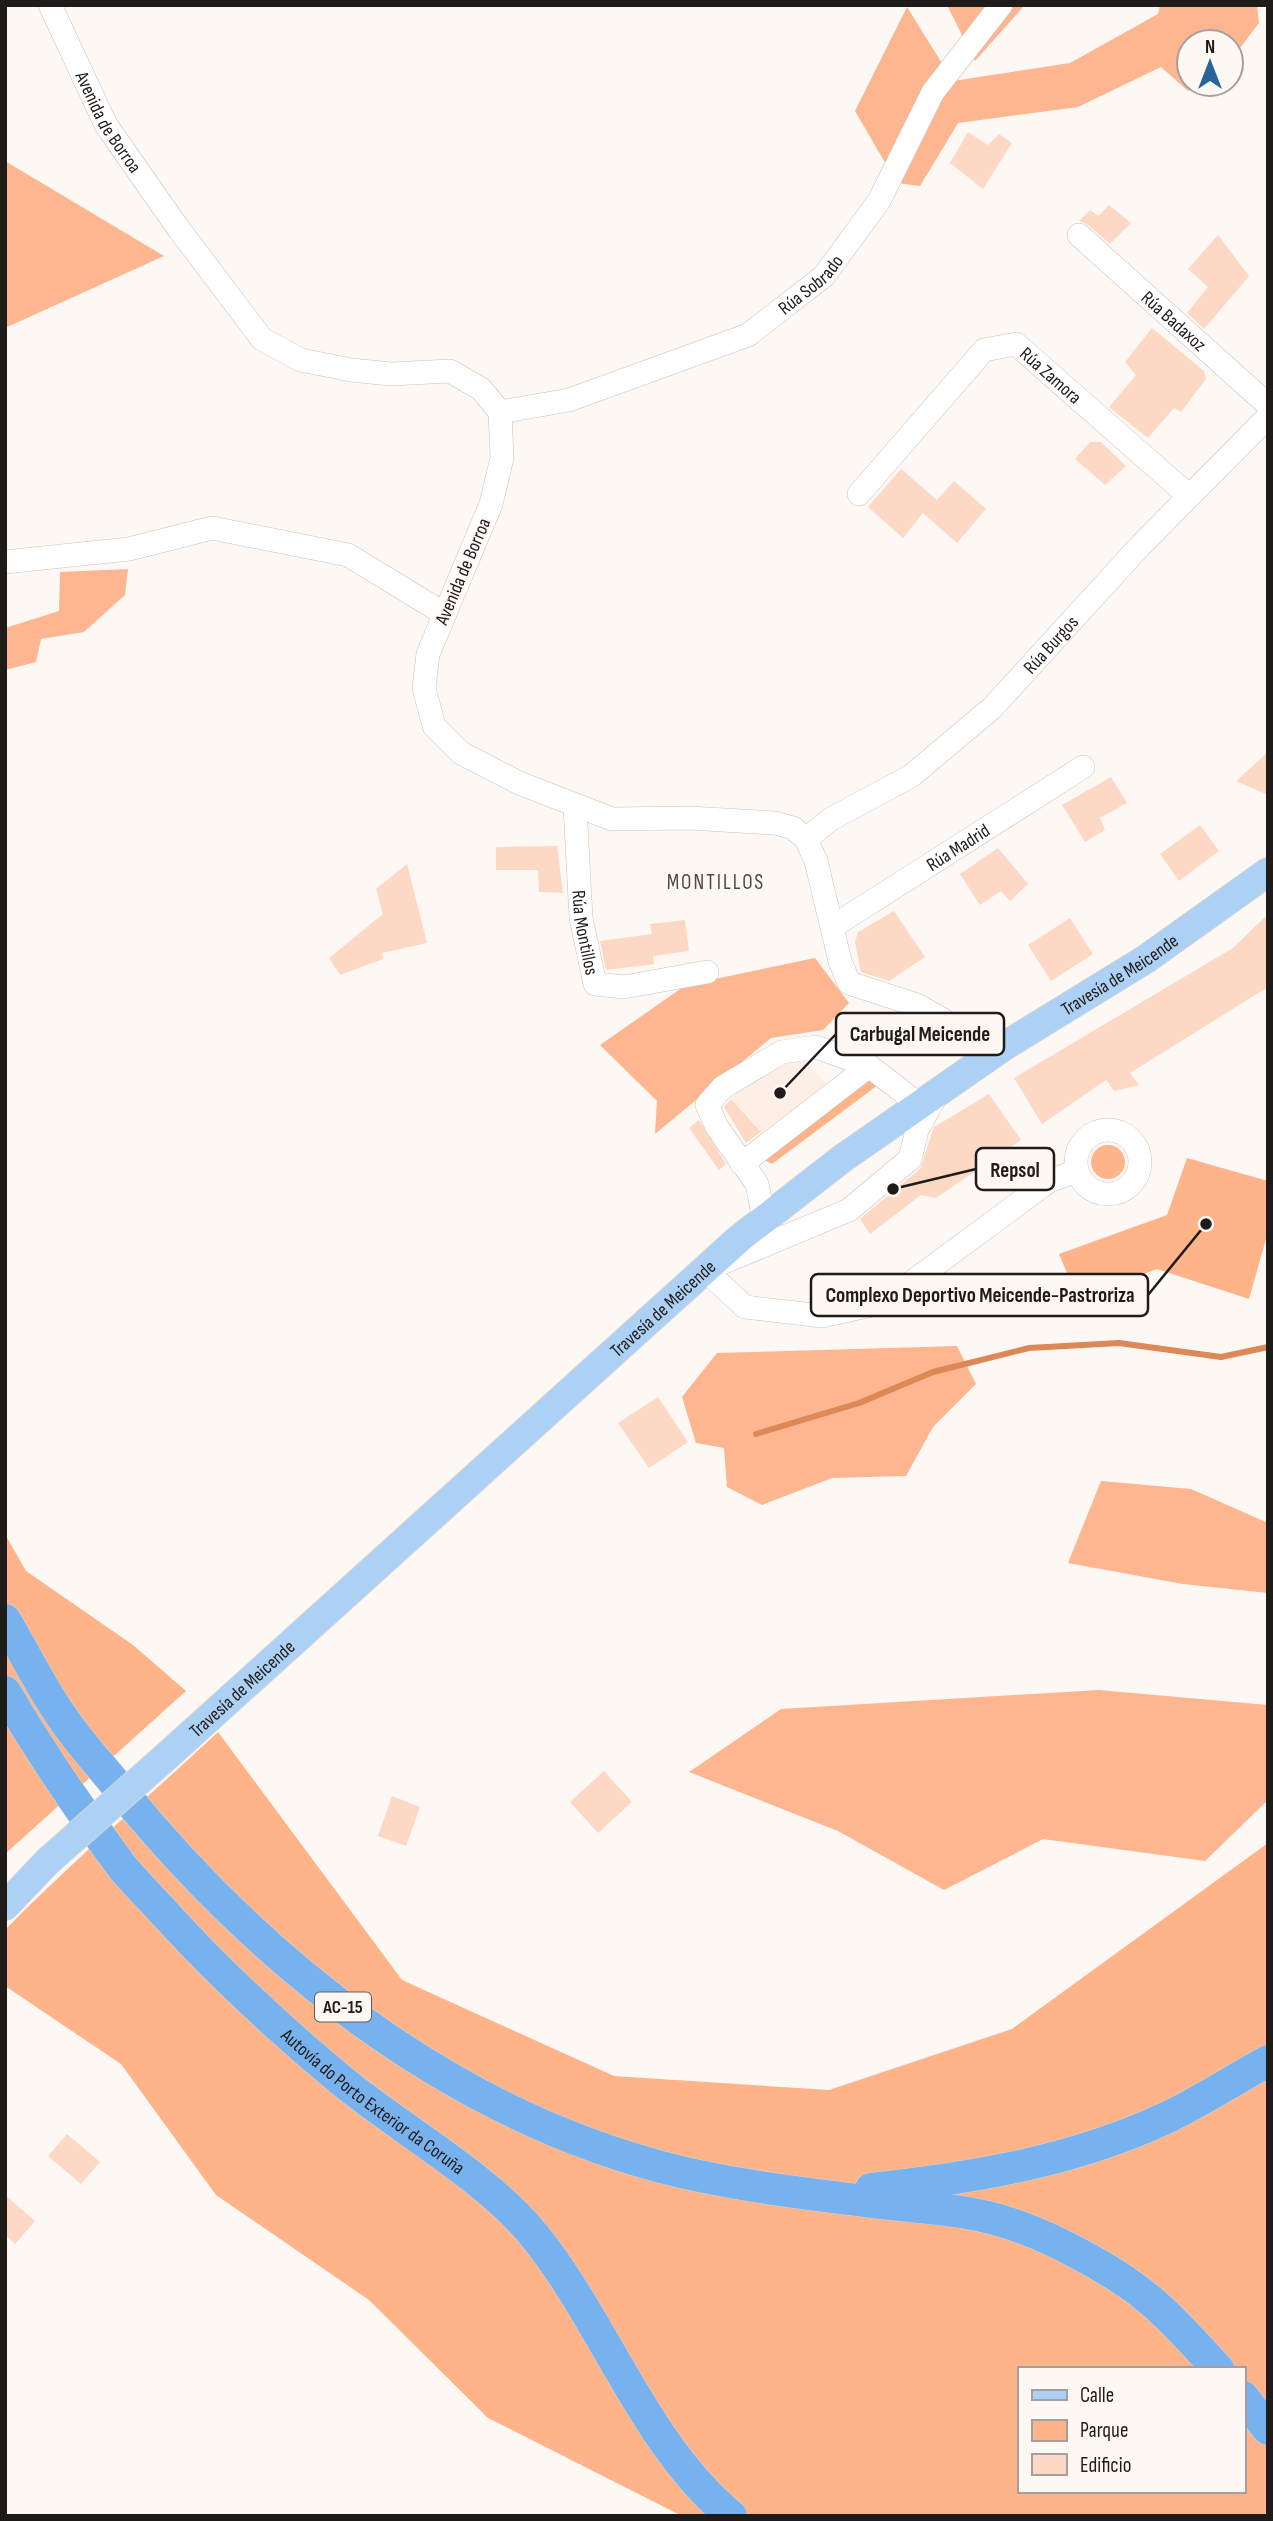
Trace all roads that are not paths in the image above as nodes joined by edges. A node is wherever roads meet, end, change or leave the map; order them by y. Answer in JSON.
{"nodes":[{"id":1,"x":50,"y":5,"type":"edge"},
{"id":2,"x":1001,"y":5,"type":"edge"},
{"id":3,"x":1079,"y":235,"type":"dead end"},
{"id":4,"x":1268,"y":405,"type":"edge"},
{"id":5,"x":500,"y":412,"type":"junction"},
{"id":6,"x":1268,"y":417,"type":"edge"},
{"id":7,"x":859,"y":494,"type":"dead end"},
{"id":8,"x":1189,"y":496,"type":"junction"},
{"id":9,"x":5,"y":562,"type":"edge"},
{"id":10,"x":443,"y":613,"type":"junction"},
{"id":11,"x":1083,"y":767,"type":"dead end"},
{"id":12,"x":575,"y":807,"type":"junction"},
{"id":13,"x":806,"y":839,"type":"junction"},
{"id":14,"x":1268,"y":872,"type":"edge"},
{"id":15,"x":832,"y":928,"type":"junction"},
{"id":16,"x":707,"y":972,"type":"dead end"},
{"id":17,"x":949,"y":1022,"type":"junction"},
{"id":18,"x":1006,"y":1045,"type":"junction"},
{"id":19,"x":869,"y":1066,"type":"junction"},
{"id":20,"x":968,"y":1073,"type":"junction"},
{"id":21,"x":928,"y":1101,"type":"junction"},
{"id":22,"x":742,"y":1164,"type":"junction"},
{"id":23,"x":1077,"y":1171,"type":"dead end"},
{"id":24,"x":764,"y":1219,"type":"junction"},
{"id":25,"x":705,"y":1270,"type":"junction"},
{"id":26,"x":5,"y":1620,"type":"edge"},
{"id":27,"x":5,"y":1692,"type":"edge"},
{"id":28,"x":5,"y":1906,"type":"edge"},
{"id":29,"x":1268,"y":2061,"type":"edge"},
{"id":30,"x":817,"y":2194,"type":"junction"},
{"id":31,"x":1216,"y":2367,"type":"edge"},
{"id":32,"x":1245,"y":2400,"type":"edge"},
{"id":33,"x":1268,"y":2429,"type":"edge"},
{"id":34,"x":731,"y":2516,"type":"edge"}],
"edges":[{"from":1,"to":5,"type":"street","name":"Avenida de Borroa"},
{"from":2,"to":5,"type":"street","name":"Rúa Sobrado"},
{"from":3,"to":4,"type":"street","name":"Rúa Badaxoz"},
{"from":5,"to":10,"type":"street","name":"Avenida de Borroa"},
{"from":6,"to":8,"type":"street","name":"Rúa Burgos"},
{"from":7,"to":8,"type":"street","name":"Rúa Zamora"},
{"from":8,"to":13,"type":"street","name":"Rúa Burgos"},
{"from":9,"to":10,"type":"street"},
{"from":10,"to":12,"type":"street","name":"Avenida de Borroa"},
{"from":11,"to":15,"type":"street","name":"Rúa Madrid"},
{"from":12,"to":13,"type":"street","name":"Avenida de Borroa"},
{"from":12,"to":16,"type":"street","name":"Rúa Montillos"},
{"from":13,"to":15,"type":"street"},
{"from":14,"to":18,"type":"main road","name":"Travesía de Meicende"},
{"from":15,"to":17,"type":"street"},
{"from":17,"to":18,"type":"street"},
{"from":17,"to":20,"type":"street"},
{"from":18,"to":20,"type":"main road","name":"Travesía de Meicende"},
{"from":19,"to":21,"type":"street"},
{"from":19,"to":22,"type":"street"},
{"from":19,"to":22,"type":"street"},
{"from":20,"to":21,"type":"main road","name":"Travesía de Meicende"},
{"from":21,"to":24,"type":"main road","name":"Travesía de Meicende"},
{"from":21,"to":25,"type":"street"},
{"from":22,"to":24,"type":"street"},
{"from":23,"to":25,"type":"street"},
{"from":24,"to":25,"type":"main road","name":"Travesía de Meicende"},
{"from":25,"to":28,"type":"main road","name":"Travesía de Meicende","bridge":true},
{"from":26,"to":30,"type":"highway","number":"AC-15"},
{"from":27,"to":34,"type":"highway","name":"Autovía do Porto Exterior da Coruña","number":"AC-15"},
{"from":29,"to":30,"type":"highway"},
{"from":30,"to":31,"type":"highway"},
{"from":32,"to":33,"type":"highway"}]}
